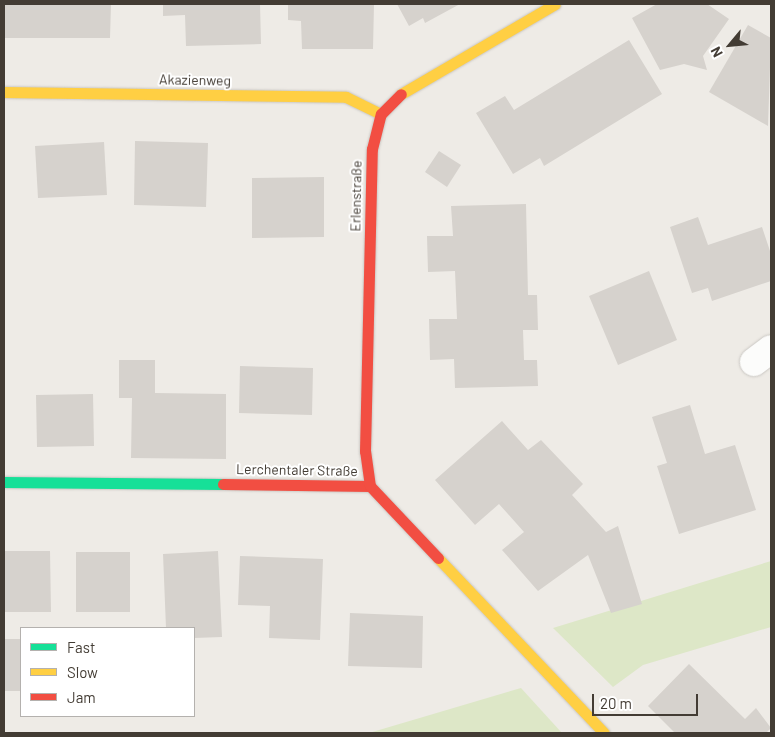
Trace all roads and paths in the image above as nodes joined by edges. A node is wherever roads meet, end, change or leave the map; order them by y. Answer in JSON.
{"nodes":[{"id":1,"x":554,"y":4,"type":"edge"},
{"id":2,"x":4,"y":92,"type":"edge"},
{"id":3,"x":381,"y":114,"type":"junction"},
{"id":4,"x":4,"y":482,"type":"edge"},
{"id":5,"x":370,"y":486,"type":"junction"},
{"id":6,"x":604,"y":733,"type":"edge"}],
"edges":[{"from":1,"to":3,"type":"street"},
{"from":2,"to":3,"type":"street","name":"Akazienweg"},
{"from":3,"to":5,"type":"street","name":"Erlenstraße"},
{"from":4,"to":5,"type":"street","name":"Lerchentaler Straße"},
{"from":5,"to":6,"type":"street","name":"Lerchentaler Straße"}]}
